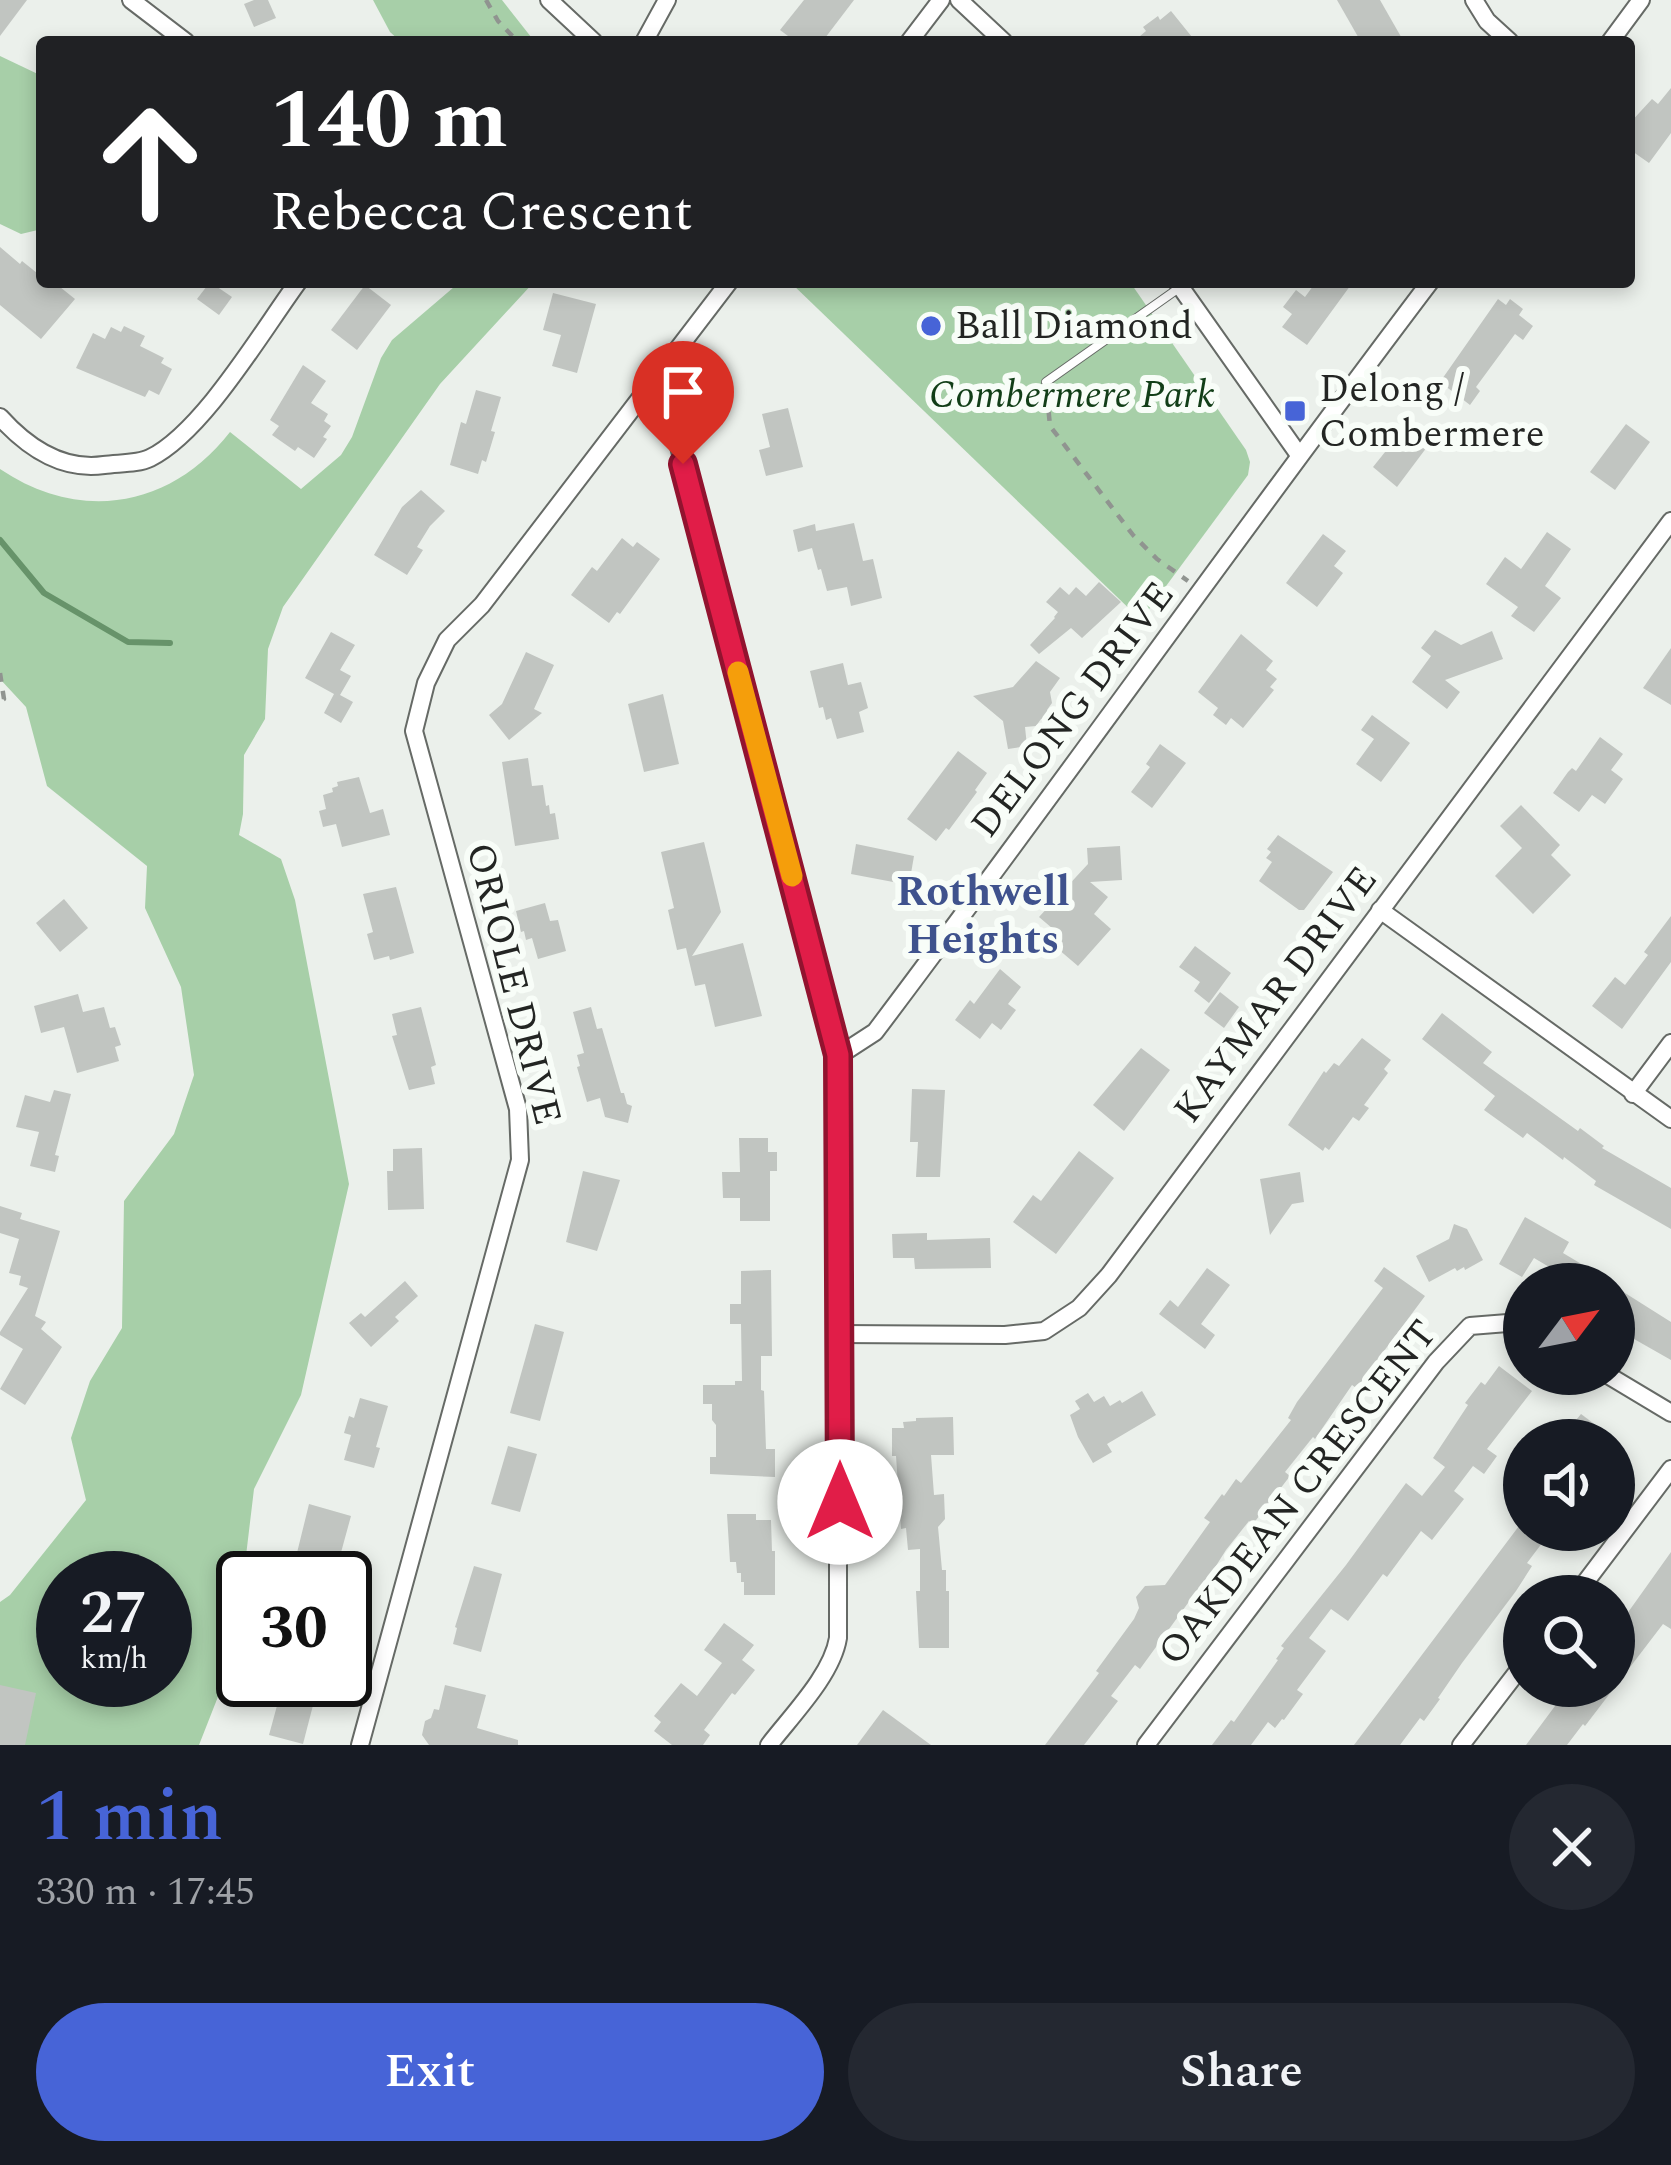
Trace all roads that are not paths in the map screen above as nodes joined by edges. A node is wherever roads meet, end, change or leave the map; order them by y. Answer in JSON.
{"nodes":[{"id":1,"x":131,"y":0,"type":"edge"},
{"id":2,"x":549,"y":0,"type":"edge"},
{"id":3,"x":667,"y":0,"type":"edge"},
{"id":4,"x":941,"y":0,"type":"edge"},
{"id":5,"x":959,"y":0,"type":"edge"},
{"id":6,"x":1474,"y":0,"type":"edge"},
{"id":7,"x":1641,"y":0,"type":"edge"},
{"id":8,"x":178,"y":36,"type":"edge"},
{"id":9,"x":588,"y":36,"type":"edge"},
{"id":10,"x":647,"y":36,"type":"edge"},
{"id":11,"x":914,"y":36,"type":"edge"},
{"id":12,"x":998,"y":36,"type":"edge"},
{"id":13,"x":1503,"y":36,"type":"edge"},
{"id":14,"x":1614,"y":36,"type":"edge"},
{"id":15,"x":294,"y":288,"type":"edge"},
{"id":16,"x":724,"y":288,"type":"edge"},
{"id":17,"x":1175,"y":288,"type":"edge"},
{"id":18,"x":1181,"y":288,"type":"edge"},
{"id":19,"x":1425,"y":288,"type":"edge"},
{"id":20,"x":660,"y":374,"type":"junction"},
{"id":21,"x":1046,"y":382,"type":"road end"},
{"id":22,"x":0,"y":418,"type":"edge"},
{"id":23,"x":1299,"y":455,"type":"junction"},
{"id":24,"x":1671,"y":521,"type":"edge"},
{"id":25,"x":1380,"y":910,"type":"junction"},
{"id":26,"x":1671,"y":1043,"type":"edge"},
{"id":27,"x":838,"y":1055,"type":"junction"},
{"id":28,"x":1633,"y":1094,"type":"junction"},
{"id":29,"x":1671,"y":1119,"type":"edge"},
{"id":30,"x":1503,"y":1323,"type":"edge"},
{"id":31,"x":839,"y":1334,"type":"junction"},
{"id":32,"x":1635,"y":1391,"type":"edge"},
{"id":33,"x":1671,"y":1413,"type":"edge"},
{"id":34,"x":1671,"y":1469,"type":"edge"},
{"id":35,"x":1591,"y":1575,"type":"edge"},
{"id":36,"x":1503,"y":1691,"type":"edge"},
{"id":37,"x":359,"y":1745,"type":"edge"},
{"id":38,"x":769,"y":1745,"type":"edge"},
{"id":39,"x":1146,"y":1745,"type":"edge"},
{"id":40,"x":1462,"y":1745,"type":"edge"}],
"edges":[{"from":1,"to":8,"type":"street"},
{"from":2,"to":9,"type":"street"},
{"from":3,"to":10,"type":"street"},
{"from":4,"to":11,"type":"street"},
{"from":5,"to":12,"type":"street"},
{"from":6,"to":13,"type":"street"},
{"from":7,"to":14,"type":"street"},
{"from":15,"to":22,"type":"street"},
{"from":16,"to":20,"type":"street","name":"ORIOLE DRIVE"},
{"from":17,"to":21,"type":"lane"},
{"from":18,"to":23,"type":"street"},
{"from":19,"to":23,"type":"street","name":"DELONG DRIVE"},
{"from":20,"to":27,"type":"street"},
{"from":20,"to":37,"type":"street","name":"ORIOLE DRIVE"},
{"from":23,"to":27,"type":"street","name":"DELONG DRIVE"},
{"from":24,"to":25,"type":"street","name":"KAYMAR DRIVE"},
{"from":25,"to":28,"type":"street"},
{"from":25,"to":31,"type":"street","name":"KAYMAR DRIVE"},
{"from":26,"to":28,"type":"street"},
{"from":27,"to":31,"type":"street"},
{"from":28,"to":29,"type":"street"},
{"from":30,"to":39,"type":"street","name":"OAKDEAN CRESCENT"},
{"from":31,"to":38,"type":"street"},
{"from":32,"to":33,"type":"street"},
{"from":34,"to":35,"type":"street"},
{"from":36,"to":40,"type":"street"}]}
